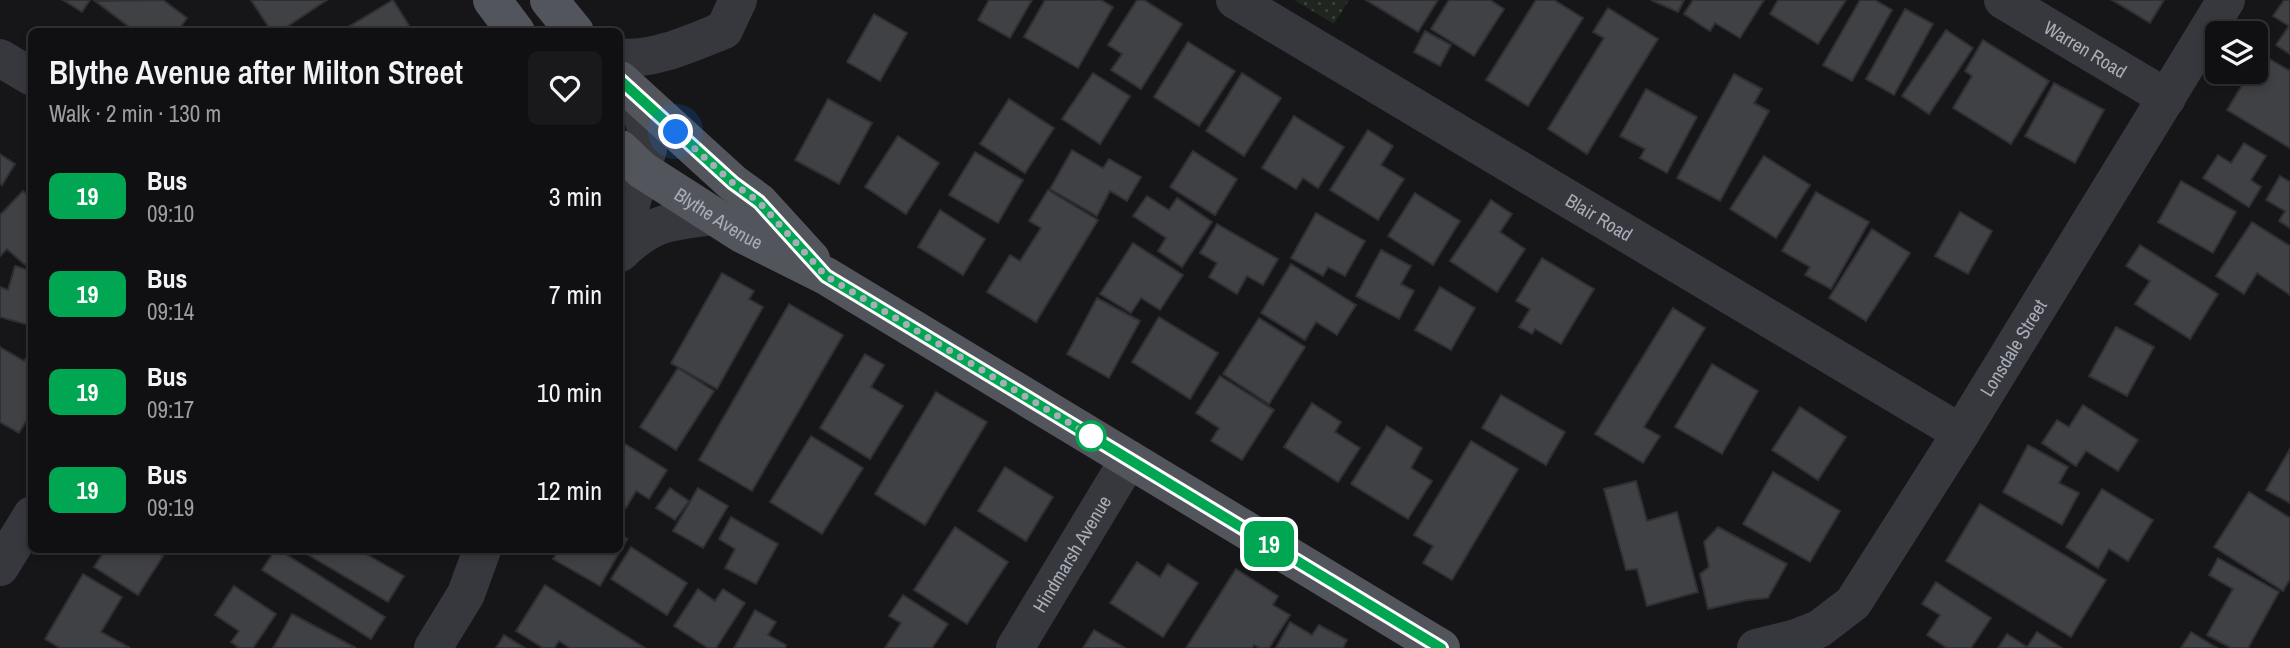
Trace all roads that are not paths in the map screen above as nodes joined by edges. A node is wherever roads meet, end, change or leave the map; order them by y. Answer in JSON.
{"nodes":[{"id":1,"x":492,"y":0,"type":"edge"},
{"id":2,"x":549,"y":0,"type":"edge"},
{"id":3,"x":1235,"y":0,"type":"edge"},
{"id":4,"x":2003,"y":0,"type":"edge"},
{"id":5,"x":2226,"y":0,"type":"edge"},
{"id":6,"x":731,"y":15,"type":"edge"},
{"id":7,"x":513,"y":28,"type":"edge"},
{"id":8,"x":572,"y":28,"type":"edge"},
{"id":9,"x":0,"y":58,"type":"edge"},
{"id":10,"x":623,"y":58,"type":"edge"},
{"id":11,"x":28,"y":75,"type":"edge"},
{"id":12,"x":629,"y":89,"type":"edge"},
{"id":13,"x":2167,"y":98,"type":"junction"},
{"id":14,"x":631,"y":160,"type":"edge"},
{"id":15,"x":713,"y":216,"type":"junction"},
{"id":16,"x":623,"y":218,"type":"edge"},
{"id":17,"x":623,"y":250,"type":"edge"},
{"id":18,"x":826,"y":276,"type":"junction"},
{"id":19,"x":1961,"y":433,"type":"junction"},
{"id":20,"x":1129,"y":459,"type":"junction"},
{"id":21,"x":28,"y":522,"type":"edge"},
{"id":22,"x":481,"y":553,"type":"edge"},
{"id":23,"x":0,"y":567,"type":"edge"},
{"id":24,"x":433,"y":648,"type":"edge"},
{"id":25,"x":1016,"y":648,"type":"edge"},
{"id":26,"x":1441,"y":648,"type":"edge"},
{"id":27,"x":1756,"y":648,"type":"edge"}],
"edges":[{"from":1,"to":7,"type":"main road"},
{"from":2,"to":8,"type":"main road"},
{"from":3,"to":19,"type":"street","name":"Blair Road"},
{"from":4,"to":13,"type":"street","name":"Warren Road"},
{"from":5,"to":13,"type":"street","name":"Lonsdale Street"},
{"from":6,"to":10,"type":"street"},
{"from":9,"to":11,"type":"street"},
{"from":12,"to":14,"type":"street"},
{"from":12,"to":18,"type":"main road","name":"Blythe Avenue"},
{"from":13,"to":19,"type":"street","name":"Lonsdale Street"},
{"from":14,"to":15,"type":"main road","name":"Blythe Avenue"},
{"from":14,"to":16,"type":"street"},
{"from":15,"to":17,"type":"street"},
{"from":15,"to":18,"type":"main road","name":"Blythe Avenue"},
{"from":18,"to":20,"type":"main road","name":"Blythe Avenue"},
{"from":19,"to":27,"type":"street","name":"Lonsdale Street"},
{"from":20,"to":25,"type":"street","name":"Hindmarsh Avenue"},
{"from":20,"to":26,"type":"main road","name":"Blythe Avenue"},
{"from":21,"to":23,"type":"street"},
{"from":22,"to":24,"type":"street"}]}
